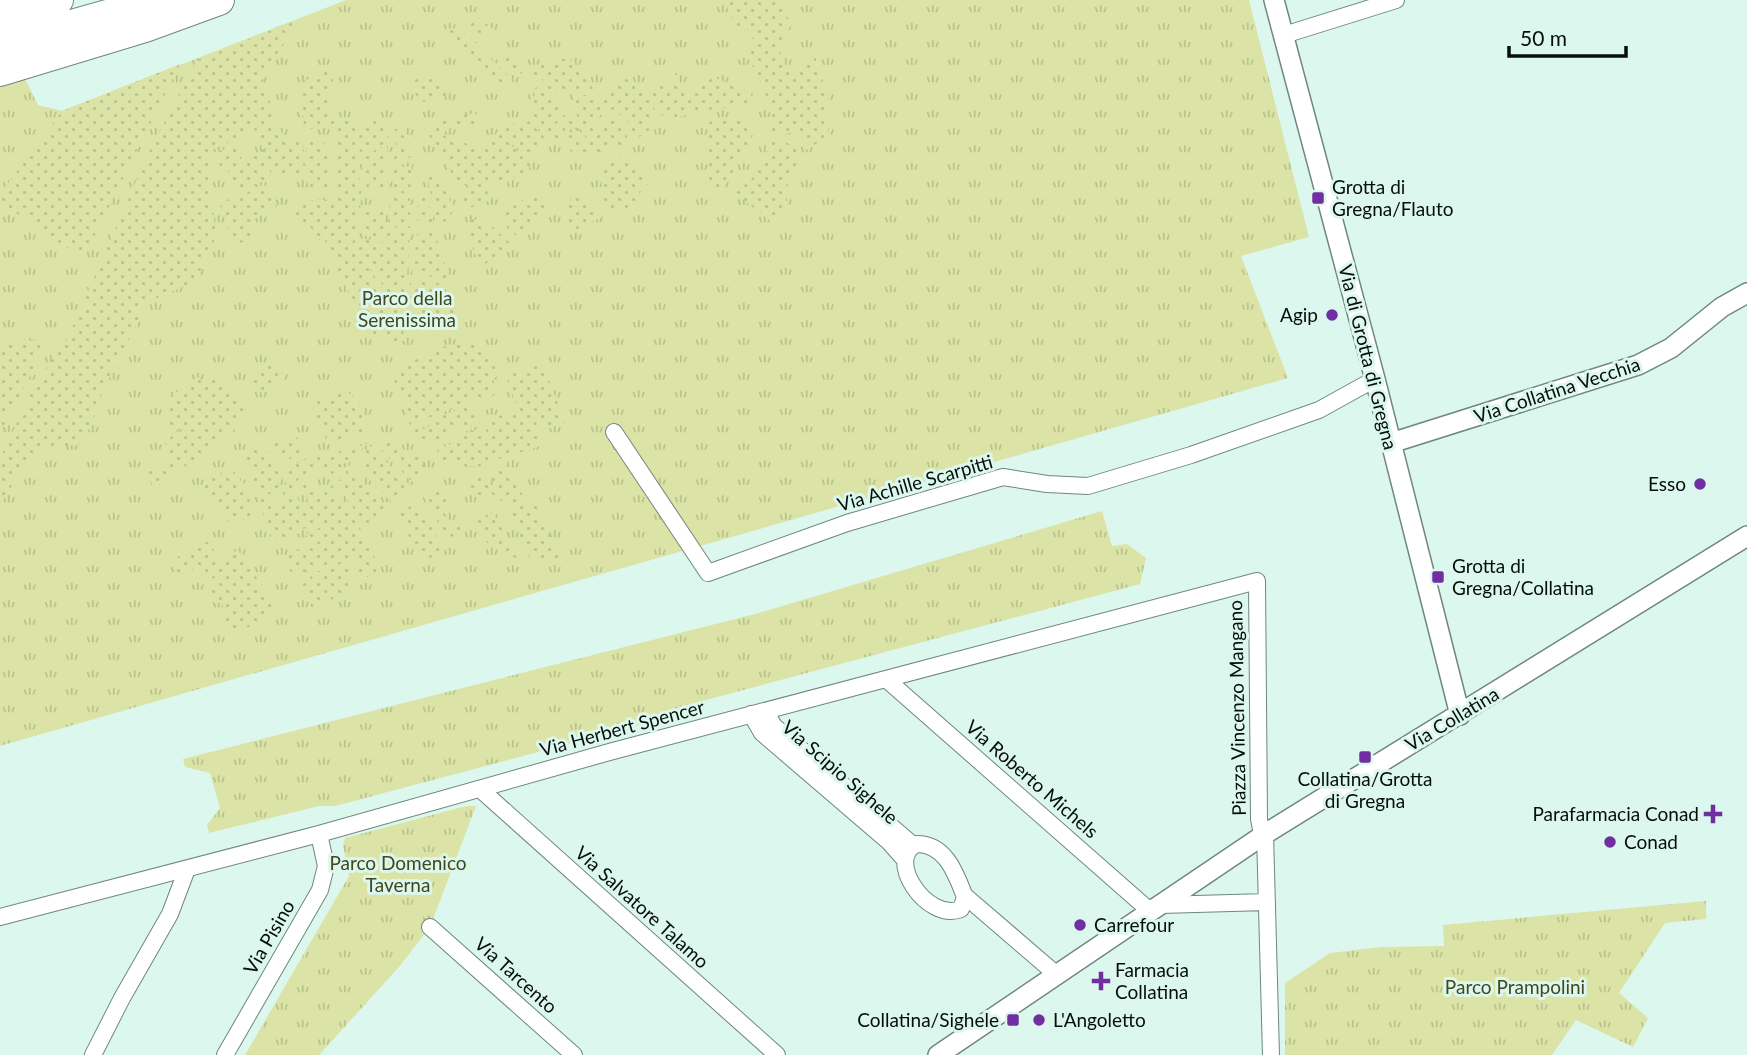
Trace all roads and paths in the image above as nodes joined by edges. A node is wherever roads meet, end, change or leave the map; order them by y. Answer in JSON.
{"nodes":[{"id":1,"x":58,"y":0,"type":"edge"},
{"id":2,"x":162,"y":0,"type":"edge"},
{"id":3,"x":219,"y":0,"type":"edge"},
{"id":4,"x":1274,"y":0,"type":"edge"},
{"id":5,"x":1396,"y":0,"type":"edge"},
{"id":6,"x":0,"y":15,"type":"edge"},
{"id":7,"x":1284,"y":35,"type":"junction"},
{"id":8,"x":0,"y":45,"type":"edge"},
{"id":9,"x":0,"y":71,"type":"edge"},
{"id":10,"x":1747,"y":293,"type":"edge"},
{"id":11,"x":1375,"y":379,"type":"junction"},
{"id":12,"x":614,"y":432,"type":"dead end"},
{"id":13,"x":1391,"y":443,"type":"junction"},
{"id":14,"x":1747,"y":536,"type":"edge"},
{"id":15,"x":1256,"y":581,"type":"joint"},
{"id":16,"x":886,"y":679,"type":"junction"},
{"id":17,"x":758,"y":712,"type":"junction"},
{"id":18,"x":1460,"y":715,"type":"junction"},
{"id":19,"x":480,"y":789,"type":"junction"},
{"id":20,"x":1265,"y":834,"type":"junction"},
{"id":21,"x":319,"y":835,"type":"junction"},
{"id":22,"x":909,"y":853,"type":"junction"},
{"id":23,"x":187,"y":869,"type":"junction"},
{"id":24,"x":963,"y":902,"type":"junction"},
{"id":25,"x":1267,"y":902,"type":"junction"},
{"id":26,"x":1155,"y":908,"type":"junction"},
{"id":27,"x":0,"y":917,"type":"edge"},
{"id":28,"x":430,"y":927,"type":"dead end"},
{"id":29,"x":1052,"y":979,"type":"junction"},
{"id":30,"x":93,"y":1055,"type":"edge"},
{"id":31,"x":225,"y":1055,"type":"edge"},
{"id":32,"x":574,"y":1055,"type":"edge"},
{"id":33,"x":777,"y":1055,"type":"edge"},
{"id":34,"x":938,"y":1055,"type":"edge"},
{"id":35,"x":1271,"y":1055,"type":"edge"}],
"edges":[{"from":1,"to":6,"type":"highway"},
{"from":2,"to":8,"type":"highway"},
{"from":3,"to":9,"type":"highway"},
{"from":4,"to":7,"type":"street","name":"Via di Grotta di Gregna"},
{"from":5,"to":7,"type":"street"},
{"from":7,"to":11,"type":"street","name":"Via di Grotta di Gregna"},
{"from":10,"to":13,"type":"street","name":"Via Collatina Vecchia"},
{"from":11,"to":12,"type":"street","name":"Via Achille Scarpitti"},
{"from":11,"to":13,"type":"street","name":"Via di Grotta di Gregna"},
{"from":13,"to":18,"type":"street","name":"Via di Grotta di Gregna"},
{"from":14,"to":18,"type":"street","name":"Via Collatina"},
{"from":15,"to":16,"type":"street","name":"Via Herbert Spencer"},
{"from":15,"to":20,"type":"street","name":"Piazza Vincenzo Mangano"},
{"from":16,"to":17,"type":"street","name":"Via Herbert Spencer"},
{"from":16,"to":26,"type":"street","name":"Via Roberto Michels"},
{"from":17,"to":19,"type":"street","name":"Via Herbert Spencer"},
{"from":17,"to":22,"type":"street","name":"Via Scipio Sighele"},
{"from":18,"to":20,"type":"street","name":"Via Collatina"},
{"from":19,"to":21,"type":"street","name":"Via Herbert Spencer"},
{"from":19,"to":33,"type":"street","name":"Via Salvatore Talamo"},
{"from":20,"to":25,"type":"street","name":"Piazza Vincenzo Mangano"},
{"from":20,"to":26,"type":"street","name":"Via Collatina"},
{"from":21,"to":23,"type":"street","name":"Via Herbert Spencer"},
{"from":21,"to":31,"type":"street","name":"Via Pisino"},
{"from":22,"to":24,"type":"street","name":"Via Scipio Sighele"},
{"from":22,"to":24,"type":"street","name":"Via Scipio Sighele"},
{"from":23,"to":27,"type":"street","name":"Via Herbert Spencer"},
{"from":23,"to":30,"type":"street"},
{"from":24,"to":29,"type":"street","name":"Via Scipio Sighele"},
{"from":25,"to":26,"type":"street"},
{"from":25,"to":35,"type":"street","name":"Piazza Vincenzo Mangano"},
{"from":26,"to":29,"type":"street","name":"Via Collatina"},
{"from":28,"to":32,"type":"street","name":"Via Tarcento"},
{"from":29,"to":34,"type":"street","name":"Via Collatina"}]}
